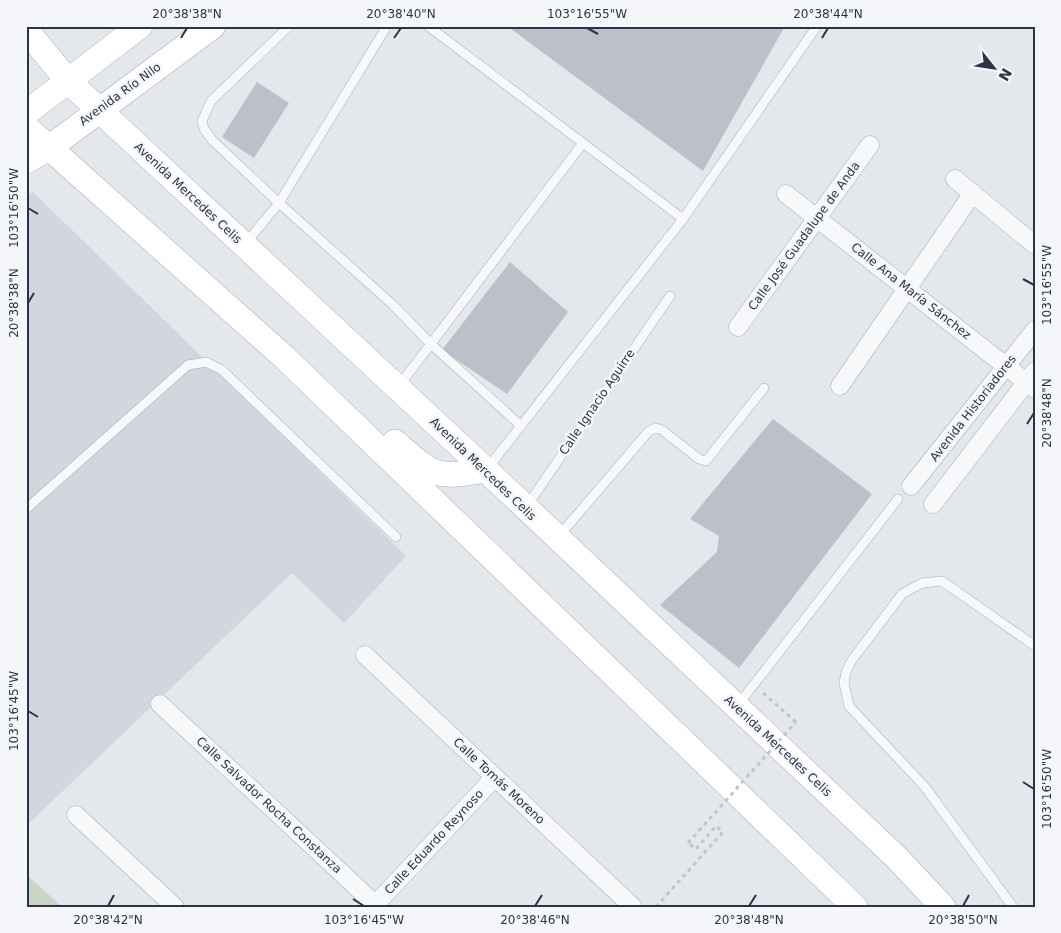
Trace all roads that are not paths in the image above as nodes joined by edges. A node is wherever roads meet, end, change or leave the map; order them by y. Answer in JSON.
{"nodes":[{"id":1,"x":140,"y":26,"type":"edge"},
{"id":2,"x":213,"y":26,"type":"edge"},
{"id":3,"x":289,"y":26,"type":"edge"},
{"id":4,"x":387,"y":26,"type":"edge"},
{"id":5,"x":428,"y":26,"type":"edge"},
{"id":6,"x":817,"y":26,"type":"edge"},
{"id":7,"x":26,"y":30,"type":"edge"},
{"id":8,"x":68,"y":81,"type":"junction"},
{"id":9,"x":98,"y":109,"type":"junction"},
{"id":10,"x":26,"y":112,"type":"edge"},
{"id":11,"x":26,"y":127,"type":"edge"},
{"id":12,"x":583,"y":143,"type":"junction"},
{"id":13,"x":870,"y":145,"type":"dead end"},
{"id":14,"x":49,"y":148,"type":"junction"},
{"id":15,"x":26,"y":161,"type":"edge"},
{"id":16,"x":955,"y":179,"type":"dead end"},
{"id":17,"x":973,"y":193,"type":"junction"},
{"id":18,"x":786,"y":194,"type":"dead end"},
{"id":19,"x":279,"y":203,"type":"junction"},
{"id":20,"x":683,"y":219,"type":"junction"},
{"id":21,"x":819,"y":219,"type":"junction"},
{"id":22,"x":244,"y":245,"type":"junction"},
{"id":23,"x":1035,"y":245,"type":"edge"},
{"id":24,"x":907,"y":289,"type":"junction"},
{"id":25,"x":670,"y":296,"type":"dead end"},
{"id":26,"x":738,"y":328,"type":"dead end"},
{"id":27,"x":1035,"y":330,"type":"edge"},
{"id":28,"x":432,"y":345,"type":"junction"},
{"id":29,"x":284,"y":358,"type":"junction"},
{"id":30,"x":1006,"y":366,"type":"junction"},
{"id":31,"x":1032,"y":381,"type":"edge"},
{"id":32,"x":840,"y":386,"type":"dead end"},
{"id":33,"x":398,"y":388,"type":"junction"},
{"id":34,"x":764,"y":388,"type":"dead end"},
{"id":35,"x":520,"y":425,"type":"junction"},
{"id":36,"x":486,"y":470,"type":"junction"},
{"id":37,"x":912,"y":486,"type":"dead end"},
{"id":38,"x":898,"y":499,"type":"dead end"},
{"id":39,"x":933,"y":504,"type":"dead end"},
{"id":40,"x":26,"y":509,"type":"edge"},
{"id":41,"x":525,"y":509,"type":"junction"},
{"id":42,"x":396,"y":537,"type":"dead end"},
{"id":43,"x":557,"y":539,"type":"junction"},
{"id":44,"x":1035,"y":646,"type":"edge"},
{"id":45,"x":365,"y":655,"type":"dead end"},
{"id":46,"x":160,"y":704,"type":"dead end"},
{"id":47,"x":737,"y":708,"type":"junction"},
{"id":48,"x":495,"y":777,"type":"junction"},
{"id":49,"x":76,"y":815,"type":"dead end"},
{"id":50,"x":376,"y":906,"type":"edge"},
{"id":51,"x":175,"y":907,"type":"edge"},
{"id":52,"x":633,"y":907,"type":"edge"},
{"id":53,"x":855,"y":907,"type":"edge"},
{"id":54,"x":943,"y":907,"type":"edge"},
{"id":55,"x":1013,"y":907,"type":"edge"}],
"edges":[{"from":1,"to":8,"type":"main road"},
{"from":2,"to":9,"type":"main road","name":"Avenida Río Nilo"},
{"from":3,"to":19,"type":"lane"},
{"from":4,"to":19,"type":"lane"},
{"from":5,"to":12,"type":"lane"},
{"from":6,"to":20,"type":"lane"},
{"from":7,"to":8,"type":"main road","name":"Avenida Mercedes Celis"},
{"from":8,"to":9,"type":"main road","name":"Avenida Mercedes Celis"},
{"from":8,"to":10,"type":"main road"},
{"from":9,"to":14,"type":"main road","name":"Avenida Río Nilo"},
{"from":9,"to":22,"type":"main road","name":"Avenida Mercedes Celis"},
{"from":11,"to":14,"type":"main road"},
{"from":12,"to":20,"type":"lane"},
{"from":12,"to":28,"type":"lane"},
{"from":13,"to":21,"type":"street","name":"Calle José Guadalupe de Anda"},
{"from":14,"to":15,"type":"main road","name":"Avenida Río Nilo"},
{"from":14,"to":29,"type":"main road"},
{"from":16,"to":17,"type":"street"},
{"from":17,"to":23,"type":"street"},
{"from":17,"to":24,"type":"street"},
{"from":18,"to":21,"type":"street","name":"Calle Ana María Sánchez"},
{"from":19,"to":22,"type":"lane"},
{"from":19,"to":28,"type":"lane"},
{"from":20,"to":35,"type":"lane"},
{"from":21,"to":24,"type":"street","name":"Calle Ana María Sánchez"},
{"from":21,"to":26,"type":"street","name":"Calle José Guadalupe de Anda"},
{"from":22,"to":33,"type":"main road","name":"Avenida Mercedes Celis"},
{"from":24,"to":30,"type":"street","name":"Calle Ana María Sánchez"},
{"from":24,"to":32,"type":"street"},
{"from":25,"to":41,"type":"lane","name":"Calle Ignacio Aguirre"},
{"from":27,"to":30,"type":"street","name":"Avenida Historiadores"},
{"from":28,"to":33,"type":"lane"},
{"from":28,"to":35,"type":"lane"},
{"from":29,"to":36,"type":"main road"},
{"from":29,"to":53,"type":"main road"},
{"from":30,"to":31,"type":"street","name":"Calle Ana María Sánchez"},
{"from":30,"to":37,"type":"street","name":"Avenida Historiadores"},
{"from":31,"to":39,"type":"street","name":"Avenida Historiadores"},
{"from":33,"to":36,"type":"main road","name":"Avenida Mercedes Celis"},
{"from":34,"to":43,"type":"lane"},
{"from":35,"to":36,"type":"lane"},
{"from":36,"to":41,"type":"main road","name":"Avenida Mercedes Celis"},
{"from":38,"to":47,"type":"lane"},
{"from":40,"to":42,"type":"lane"},
{"from":41,"to":43,"type":"main road","name":"Avenida Mercedes Celis"},
{"from":43,"to":47,"type":"main road","name":"Avenida Mercedes Celis"},
{"from":44,"to":55,"type":"lane"},
{"from":45,"to":48,"type":"street","name":"Calle Tomás Moreno"},
{"from":46,"to":50,"type":"street","name":"Calle Salvador Rocha Constanza"},
{"from":47,"to":54,"type":"main road","name":"Avenida Mercedes Celis"},
{"from":48,"to":50,"type":"street","name":"Calle Eduardo Reynoso"},
{"from":48,"to":52,"type":"street","name":"Calle Tomás Moreno"},
{"from":49,"to":51,"type":"street"}]}
